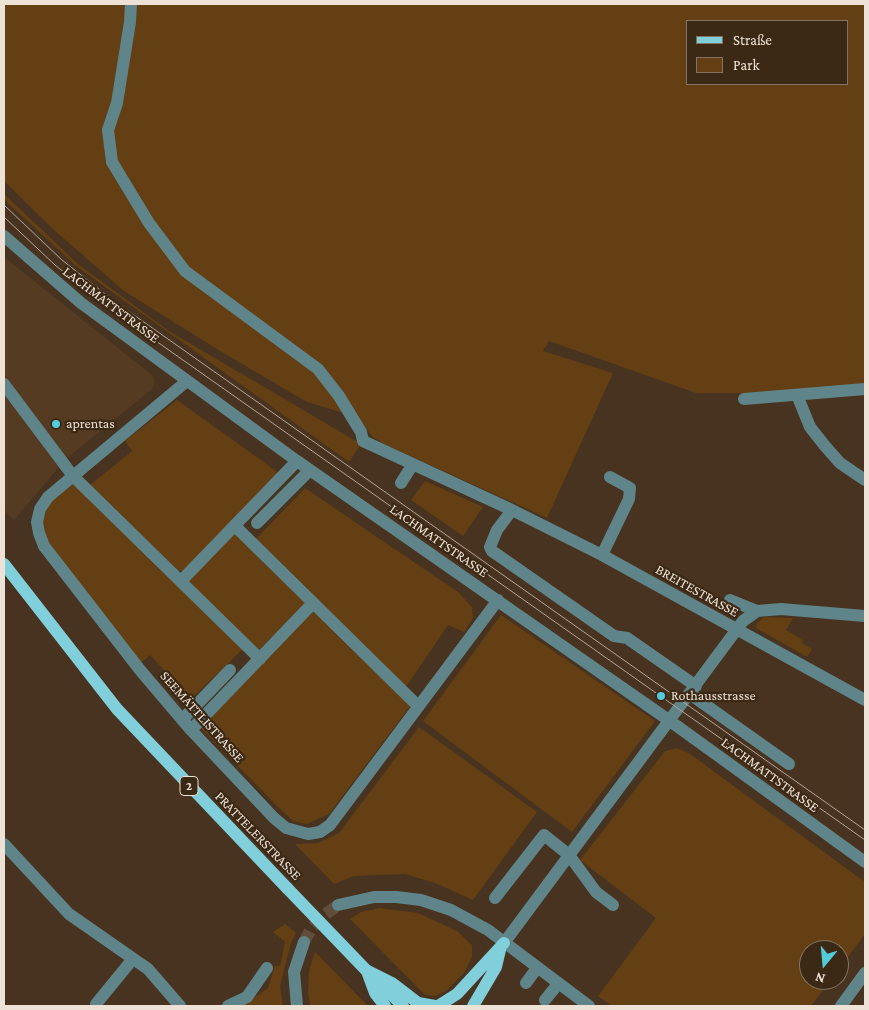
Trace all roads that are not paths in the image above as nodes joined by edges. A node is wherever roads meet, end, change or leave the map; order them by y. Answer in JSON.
{"nodes":[{"id":1,"x":130,"y":4,"type":"edge"},
{"id":2,"x":4,"y":236,"type":"edge"},
{"id":3,"x":187,"y":380,"type":"junction"},
{"id":4,"x":4,"y":384,"type":"edge"},
{"id":5,"x":865,"y":389,"type":"edge"},
{"id":6,"x":797,"y":395,"type":"junction"},
{"id":7,"x":744,"y":399,"type":"dead end"},
{"id":8,"x":296,"y":461,"type":"junction"},
{"id":9,"x":413,"y":464,"type":"junction"},
{"id":10,"x":310,"y":470,"type":"junction"},
{"id":11,"x":73,"y":476,"type":"junction"},
{"id":12,"x":610,"y":477,"type":"dead end"},
{"id":13,"x":865,"y":480,"type":"edge"},
{"id":14,"x":401,"y":483,"type":"dead end"},
{"id":15,"x":512,"y":510,"type":"junction"},
{"id":16,"x":257,"y":523,"type":"dead end"},
{"id":17,"x":235,"y":526,"type":"junction"},
{"id":18,"x":602,"y":555,"type":"junction"},
{"id":19,"x":4,"y":564,"type":"edge"},
{"id":20,"x":181,"y":581,"type":"junction"},
{"id":21,"x":498,"y":600,"type":"junction"},
{"id":22,"x":730,"y":600,"type":"dead end"},
{"id":23,"x":313,"y":604,"type":"junction"},
{"id":24,"x":757,"y":611,"type":"junction"},
{"id":25,"x":865,"y":616,"type":"edge"},
{"id":26,"x":735,"y":629,"type":"junction"},
{"id":27,"x":260,"y":659,"type":"junction"},
{"id":28,"x":230,"y":670,"type":"dead end"},
{"id":29,"x":693,"y":690,"type":"junction"},
{"id":30,"x":865,"y":700,"type":"edge"},
{"id":31,"x":418,"y":706,"type":"junction"},
{"id":32,"x":670,"y":721,"type":"junction"},
{"id":33,"x":187,"y":725,"type":"junction"},
{"id":34,"x":790,"y":764,"type":"dead end"},
{"id":35,"x":4,"y":844,"type":"edge"},
{"id":36,"x":570,"y":855,"type":"junction"},
{"id":37,"x":865,"y":862,"type":"edge"},
{"id":38,"x":495,"y":898,"type":"dead end"},
{"id":39,"x":338,"y":906,"type":"tunnel mouth"},
{"id":40,"x":613,"y":906,"type":"dead end"},
{"id":41,"x":304,"y":942,"type":"tunnel mouth"},
{"id":42,"x":502,"y":946,"type":"junction"},
{"id":43,"x":132,"y":960,"type":"junction"},
{"id":44,"x":267,"y":968,"type":"dead end"},
{"id":45,"x":537,"y":968,"type":"junction"},
{"id":46,"x":366,"y":970,"type":"junction"},
{"id":47,"x":865,"y":974,"type":"edge"},
{"id":48,"x":526,"y":982,"type":"dead end"},
{"id":49,"x":558,"y":984,"type":"junction"},
{"id":50,"x":545,"y":1000,"type":"dead end"},
{"id":51,"x":96,"y":1004,"type":"dead end"},
{"id":52,"x":180,"y":1006,"type":"edge"},
{"id":53,"x":228,"y":1006,"type":"edge"},
{"id":54,"x":297,"y":1006,"type":"edge"},
{"id":55,"x":385,"y":1006,"type":"edge"},
{"id":56,"x":403,"y":1006,"type":"edge"},
{"id":57,"x":437,"y":1006,"type":"edge"},
{"id":58,"x":473,"y":1006,"type":"edge"},
{"id":59,"x":589,"y":1006,"type":"edge"},
{"id":60,"x":841,"y":1006,"type":"edge"}],
"edges":[{"from":1,"to":9,"type":"street","name":"BREITESTRASSE"},
{"from":2,"to":3,"type":"street","name":"LACHMATTSTRASSE"},
{"from":3,"to":8,"type":"street","name":"LACHMATTSTRASSE"},
{"from":3,"to":11,"type":"street","name":"SEEMÄTTLISTRASSE"},
{"from":4,"to":11,"type":"street"},
{"from":5,"to":6,"type":"street"},
{"from":6,"to":7,"type":"street"},
{"from":6,"to":13,"type":"street"},
{"from":8,"to":10,"type":"street","name":"LACHMATTSTRASSE"},
{"from":8,"to":17,"type":"street"},
{"from":9,"to":14,"type":"street"},
{"from":9,"to":15,"type":"street","name":"BREITESTRASSE"},
{"from":10,"to":16,"type":"street"},
{"from":10,"to":21,"type":"street","name":"LACHMATTSTRASSE"},
{"from":11,"to":20,"type":"street"},
{"from":11,"to":33,"type":"street","name":"SEEMÄTTLISTRASSE"},
{"from":12,"to":18,"type":"street"},
{"from":15,"to":18,"type":"street","name":"BREITESTRASSE"},
{"from":15,"to":29,"type":"street"},
{"from":17,"to":20,"type":"street"},
{"from":17,"to":23,"type":"street"},
{"from":18,"to":26,"type":"street","name":"BREITESTRASSE"},
{"from":19,"to":46,"type":"main road","name":"PRATTELERSTRASSE","number":"2","bridge":true},
{"from":20,"to":27,"type":"street"},
{"from":21,"to":31,"type":"street","name":"SEEMÄTTLISTRASSE"},
{"from":21,"to":32,"type":"street","name":"LACHMATTSTRASSE"},
{"from":22,"to":24,"type":"street"},
{"from":23,"to":27,"type":"street"},
{"from":23,"to":31,"type":"street"},
{"from":24,"to":25,"type":"street"},
{"from":24,"to":26,"type":"street"},
{"from":26,"to":29,"type":"street"},
{"from":26,"to":30,"type":"street","name":"BREITESTRASSE"},
{"from":27,"to":33,"type":"street"},
{"from":28,"to":33,"type":"street"},
{"from":29,"to":32,"type":"street"},
{"from":29,"to":34,"type":"street"},
{"from":31,"to":33,"type":"street","name":"SEEMÄTTLISTRASSE"},
{"from":32,"to":36,"type":"street"},
{"from":32,"to":37,"type":"street","name":"LACHMATTSTRASSE"},
{"from":35,"to":43,"type":"street"},
{"from":36,"to":38,"type":"street"},
{"from":36,"to":40,"type":"street"},
{"from":36,"to":42,"type":"street"},
{"from":39,"to":42,"type":"street"},
{"from":41,"to":54,"type":"street"},
{"from":42,"to":45,"type":"street"},
{"from":42,"to":57,"type":"main road"},
{"from":42,"to":58,"type":"main road"},
{"from":43,"to":51,"type":"street"},
{"from":43,"to":52,"type":"street"},
{"from":44,"to":53,"type":"street"},
{"from":45,"to":48,"type":"street"},
{"from":45,"to":49,"type":"street"},
{"from":46,"to":55,"type":"main road"},
{"from":46,"to":56,"type":"main road","name":"PRATTELERSTRASSE","number":"2"},
{"from":46,"to":57,"type":"main road"},
{"from":47,"to":60,"type":"street"},
{"from":49,"to":50,"type":"street"},
{"from":49,"to":59,"type":"street"}]}
